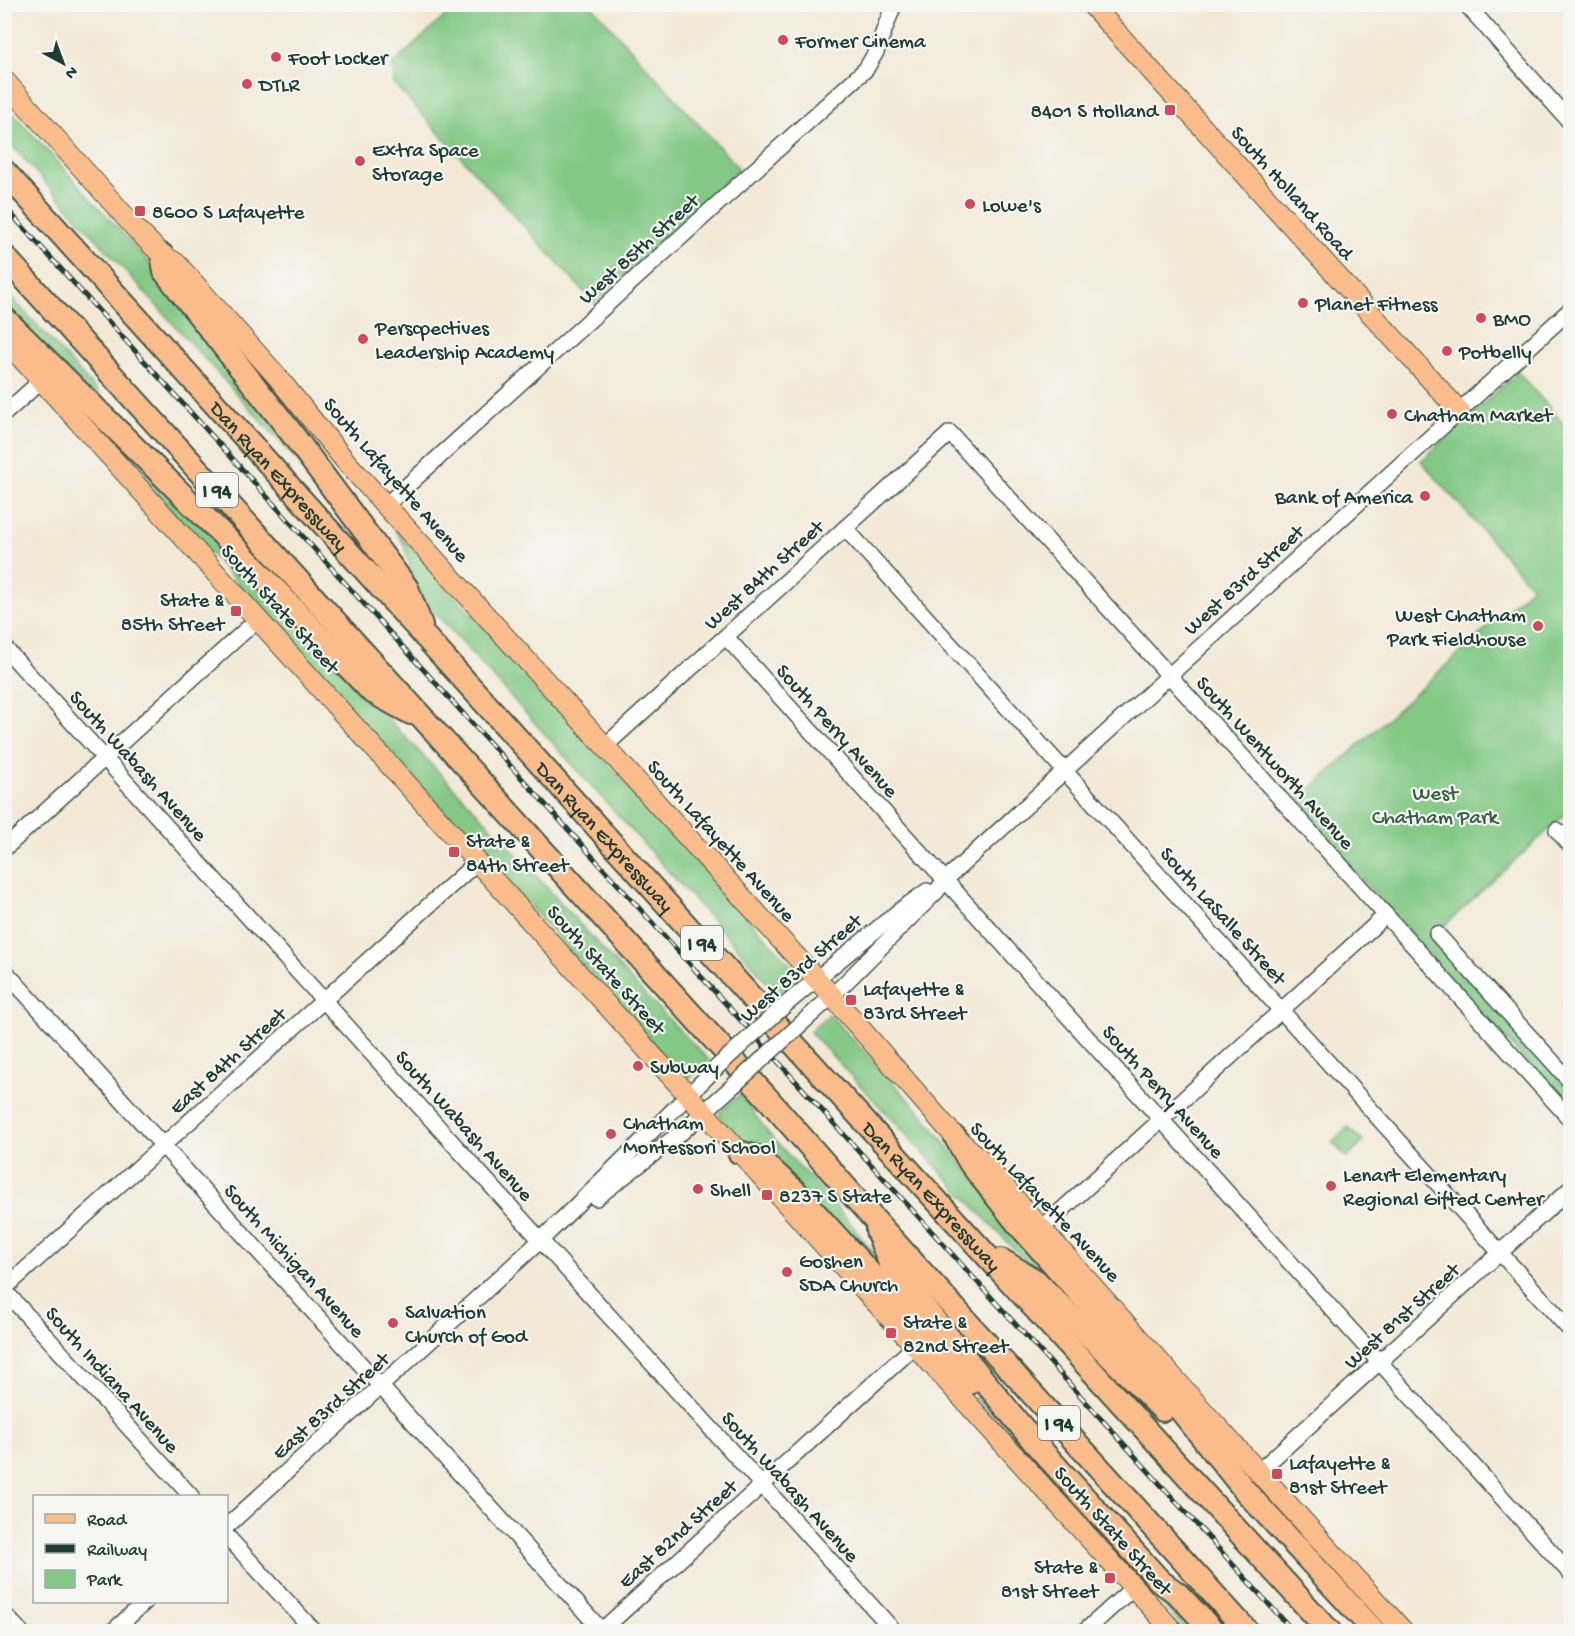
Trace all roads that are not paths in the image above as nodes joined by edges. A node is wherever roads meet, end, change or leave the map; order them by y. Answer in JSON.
{"nodes":[{"id":1,"x":894,"y":4,"type":"edge"},
{"id":2,"x":1092,"y":4,"type":"edge"},
{"id":3,"x":1466,"y":4,"type":"edge"},
{"id":4,"x":4,"y":80,"type":"edge"},
{"id":5,"x":1570,"y":122,"type":"edge"},
{"id":6,"x":4,"y":171,"type":"edge"},
{"id":7,"x":162,"y":255,"type":"junction"},
{"id":8,"x":4,"y":256,"type":"edge"},
{"id":9,"x":1570,"y":310,"type":"edge"},
{"id":10,"x":4,"y":318,"type":"edge"},
{"id":11,"x":4,"y":339,"type":"edge"},
{"id":12,"x":42,"y":380,"type":"junction"},
{"id":13,"x":1460,"y":412,"type":"junction"},
{"id":14,"x":4,"y":414,"type":"edge"},
{"id":15,"x":950,"y":433,"type":"joint"},
{"id":16,"x":386,"y":505,"type":"junction"},
{"id":17,"x":845,"y":528,"type":"junction"},
{"id":18,"x":258,"y":619,"type":"junction"},
{"id":19,"x":726,"y":637,"type":"junction"},
{"id":20,"x":426,"y":638,"type":"junction"},
{"id":21,"x":4,"y":647,"type":"edge"},
{"id":22,"x":1169,"y":676,"type":"junction"},
{"id":23,"x":429,"y":724,"type":"junction"},
{"id":24,"x":605,"y":746,"type":"junction"},
{"id":25,"x":105,"y":758,"type":"junction"},
{"id":26,"x":1065,"y":770,"type":"junction"},
{"id":27,"x":1557,"y":830,"type":"dead end"},
{"id":28,"x":1570,"y":845,"type":"edge"},
{"id":29,"x":4,"y":849,"type":"edge"},
{"id":30,"x":477,"y":862,"type":"junction"},
{"id":31,"x":945,"y":879,"type":"junction"},
{"id":32,"x":1386,"y":915,"type":"junction"},
{"id":33,"x":1437,"y":934,"type":"dead end"},
{"id":34,"x":4,"y":970,"type":"edge"},
{"id":35,"x":816,"y":979,"type":"junction"},
{"id":36,"x":832,"y":996,"type":"junction"},
{"id":37,"x":324,"y":1000,"type":"junction"},
{"id":38,"x":1281,"y":1010,"type":"junction"},
{"id":39,"x":1570,"y":1081,"type":"edge"},
{"id":40,"x":688,"y":1095,"type":"junction"},
{"id":41,"x":704,"y":1112,"type":"junction"},
{"id":42,"x":1161,"y":1119,"type":"junction"},
{"id":43,"x":1570,"y":1119,"type":"edge"},
{"id":44,"x":956,"y":1138,"type":"junction"},
{"id":45,"x":164,"y":1146,"type":"junction"},
{"id":46,"x":739,"y":1152,"type":"junction"},
{"id":47,"x":1570,"y":1189,"type":"edge"},
{"id":48,"x":870,"y":1215,"type":"junction"},
{"id":49,"x":1041,"y":1229,"type":"junction"},
{"id":50,"x":542,"y":1240,"type":"junction"},
{"id":51,"x":980,"y":1247,"type":"junction"},
{"id":52,"x":1500,"y":1253,"type":"junction"},
{"id":53,"x":4,"y":1290,"type":"edge"},
{"id":54,"x":1570,"y":1330,"type":"edge"},
{"id":55,"x":916,"y":1345,"type":"junction"},
{"id":56,"x":1380,"y":1362,"type":"junction"},
{"id":57,"x":381,"y":1386,"type":"junction"},
{"id":58,"x":1034,"y":1442,"type":"junction"},
{"id":59,"x":1258,"y":1472,"type":"junction"},
{"id":60,"x":762,"y":1485,"type":"junction"},
{"id":61,"x":1247,"y":1493,"type":"junction"},
{"id":62,"x":189,"y":1495,"type":"edge"},
{"id":63,"x":228,"y":1525,"type":"edge"},
{"id":64,"x":228,"y":1537,"type":"edge"},
{"id":65,"x":1570,"y":1573,"type":"edge"},
{"id":66,"x":1160,"y":1581,"type":"junction"},
{"id":67,"x":1134,"y":1587,"type":"junction"},
{"id":68,"x":144,"y":1603,"type":"edge"},
{"id":69,"x":4,"y":1614,"type":"edge"},
{"id":70,"x":1372,"y":1629,"type":"edge"},
{"id":71,"x":602,"y":1631,"type":"edge"},
{"id":72,"x":21,"y":1632,"type":"edge"},
{"id":73,"x":112,"y":1632,"type":"edge"},
{"id":74,"x":315,"y":1632,"type":"edge"},
{"id":75,"x":895,"y":1632,"type":"edge"},
{"id":76,"x":1084,"y":1632,"type":"edge"},
{"id":77,"x":1174,"y":1632,"type":"edge"},
{"id":78,"x":1198,"y":1632,"type":"edge"},
{"id":79,"x":1214,"y":1632,"type":"edge"},
{"id":80,"x":1248,"y":1632,"type":"edge"},
{"id":81,"x":1330,"y":1632,"type":"edge"},
{"id":82,"x":1404,"y":1632,"type":"edge"}],
"edges":[{"from":1,"to":16,"type":"street","name":"West 85th Street"},
{"from":2,"to":13,"type":"main road","name":"South Holland Road"},
{"from":3,"to":5,"type":"street"},
{"from":4,"to":7,"type":"main road","name":"South Lafayette Avenue"},
{"from":6,"to":20,"type":"highway","name":"Dan Ryan Expressway","number":"I 94"},
{"from":7,"to":16,"type":"main road","name":"South Lafayette Avenue"},
{"from":7,"to":20,"type":"highway"},
{"from":8,"to":23,"type":"highway","number":"I 94"},
{"from":9,"to":13,"type":"street","name":"West 83rd Street"},
{"from":10,"to":23,"type":"highway"},
{"from":11,"to":12,"type":"main road","name":"South State Street"},
{"from":12,"to":14,"type":"street"},
{"from":12,"to":18,"type":"main road","name":"South State Street"},
{"from":13,"to":22,"type":"street","name":"West 83rd Street"},
{"from":15,"to":17,"type":"street","name":"West 84th Street"},
{"from":15,"to":22,"type":"street","name":"South Wentworth Avenue"},
{"from":16,"to":24,"type":"main road","name":"South Lafayette Avenue"},
{"from":17,"to":19,"type":"street","name":"West 84th Street"},
{"from":17,"to":26,"type":"street","name":"South LaSalle Street"},
{"from":18,"to":25,"type":"street"},
{"from":18,"to":30,"type":"main road","name":"South State Street"},
{"from":19,"to":24,"type":"street","name":"West 84th Street"},
{"from":19,"to":31,"type":"street","name":"South Perry Avenue"},
{"from":20,"to":51,"type":"highway","name":"Dan Ryan Expressway","number":"I 94"},
{"from":21,"to":25,"type":"street","name":"South Wabash Avenue"},
{"from":22,"to":26,"type":"street","name":"West 83rd Street"},
{"from":22,"to":32,"type":"street","name":"South Wentworth Avenue"},
{"from":23,"to":48,"type":"highway","number":"I 94"},
{"from":24,"to":35,"type":"main road","name":"South Lafayette Avenue"},
{"from":25,"to":29,"type":"street"},
{"from":25,"to":37,"type":"street","name":"South Wabash Avenue"},
{"from":26,"to":31,"type":"street","name":"West 83rd Street"},
{"from":26,"to":38,"type":"street","name":"South LaSalle Street"},
{"from":27,"to":28,"type":"street"},
{"from":30,"to":37,"type":"street","name":"East 84th Street"},
{"from":30,"to":40,"type":"main road","name":"South State Street"},
{"from":31,"to":35,"type":"street","name":"West 83rd Street"},
{"from":31,"to":36,"type":"street","name":"West 83rd Street"},
{"from":31,"to":42,"type":"street","name":"South Perry Avenue"},
{"from":32,"to":38,"type":"street"},
{"from":32,"to":43,"type":"street","name":"South Wentworth Avenue"},
{"from":33,"to":39,"type":"street"},
{"from":34,"to":45,"type":"street","name":"South Michigan Avenue"},
{"from":35,"to":36,"type":"main road","name":"South Lafayette Avenue"},
{"from":35,"to":40,"type":"street","name":"West 83rd Street","bridge":true},
{"from":36,"to":41,"type":"street","name":"West 83rd Street","bridge":true},
{"from":36,"to":44,"type":"main road","name":"South Lafayette Avenue"},
{"from":37,"to":45,"type":"street","name":"East 84th Street"},
{"from":37,"to":50,"type":"street","name":"South Wabash Avenue"},
{"from":38,"to":42,"type":"street"},
{"from":38,"to":52,"type":"street","name":"South LaSalle Street"},
{"from":40,"to":41,"type":"main road","name":"South State Street"},
{"from":40,"to":50,"type":"street","name":"East 83rd Street"},
{"from":41,"to":46,"type":"main road","name":"South State Street"},
{"from":41,"to":50,"type":"street","name":"East 83rd Street"},
{"from":42,"to":49,"type":"street"},
{"from":42,"to":56,"type":"street","name":"South Perry Avenue"},
{"from":44,"to":49,"type":"main road","name":"South Lafayette Avenue"},
{"from":44,"to":61,"type":"highway"},
{"from":45,"to":53,"type":"street","name":"East 84th Street"},
{"from":45,"to":57,"type":"street","name":"South Michigan Avenue"},
{"from":46,"to":55,"type":"main road","name":"South State Street"},
{"from":46,"to":58,"type":"highway"},
{"from":47,"to":52,"type":"street","name":"West 81st Street"},
{"from":48,"to":58,"type":"highway"},
{"from":48,"to":80,"type":"highway","number":"I 94"},
{"from":49,"to":59,"type":"main road","name":"South Lafayette Avenue"},
{"from":50,"to":57,"type":"street","name":"East 83rd Street"},
{"from":50,"to":60,"type":"street","name":"South Wabash Avenue"},
{"from":51,"to":61,"type":"highway"},
{"from":51,"to":81,"type":"highway","name":"Dan Ryan Expressway","number":"I 94"},
{"from":52,"to":54,"type":"street","name":"South LaSalle Street"},
{"from":52,"to":56,"type":"street","name":"West 81st Street"},
{"from":53,"to":62,"type":"street","name":"South Indiana Avenue"},
{"from":55,"to":60,"type":"street","name":"East 82nd Street"},
{"from":55,"to":67,"type":"main road","name":"South State Street"},
{"from":56,"to":59,"type":"street","name":"West 81st Street"},
{"from":56,"to":65,"type":"street","name":"South Perry Avenue"},
{"from":57,"to":63,"type":"street","name":"East 83rd Street"},
{"from":57,"to":71,"type":"street","name":"South Michigan Avenue"},
{"from":58,"to":66,"type":"highway"},
{"from":59,"to":82,"type":"main road","name":"South Lafayette Avenue"},
{"from":60,"to":71,"type":"street","name":"East 82nd Street"},
{"from":60,"to":75,"type":"street","name":"South Wabash Avenue"},
{"from":61,"to":70,"type":"highway"},
{"from":64,"to":74,"type":"street"},
{"from":66,"to":78,"type":"highway"},
{"from":66,"to":79,"type":"highway"},
{"from":67,"to":76,"type":"street"},
{"from":67,"to":77,"type":"main road","name":"South State Street"},
{"from":68,"to":73,"type":"street"},
{"from":69,"to":72,"type":"street"}]}
